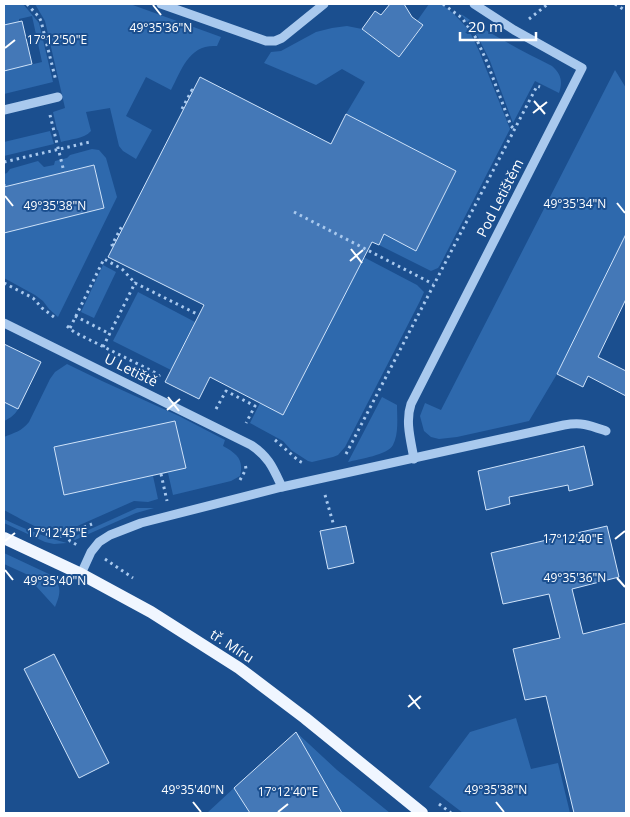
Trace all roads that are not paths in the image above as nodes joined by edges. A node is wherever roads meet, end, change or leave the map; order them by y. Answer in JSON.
{"nodes":[{"id":1,"x":161,"y":4,"type":"edge"},
{"id":2,"x":324,"y":4,"type":"edge"},
{"id":3,"x":474,"y":4,"type":"edge"},
{"id":4,"x":58,"y":97,"type":"dead end"},
{"id":5,"x":4,"y":110,"type":"edge"},
{"id":6,"x":4,"y":323,"type":"edge"},
{"id":7,"x":606,"y":431,"type":"dead end"},
{"id":8,"x":414,"y":458,"type":"junction"},
{"id":9,"x":282,"y":487,"type":"junction"},
{"id":10,"x":4,"y":538,"type":"edge"},
{"id":11,"x":81,"y":574,"type":"junction"},
{"id":12,"x":422,"y":813,"type":"edge"}],
"edges":[{"from":1,"to":2,"type":"street"},
{"from":3,"to":8,"type":"street","name":"Pod Letištěm"},
{"from":4,"to":5,"type":"street"},
{"from":6,"to":9,"type":"street","name":"U Letiště"},
{"from":7,"to":8,"type":"street"},
{"from":8,"to":9,"type":"street"},
{"from":9,"to":11,"type":"street"},
{"from":10,"to":11,"type":"main road","name":"tř. Míru"},
{"from":11,"to":12,"type":"main road","name":"tř. Míru"}]}
